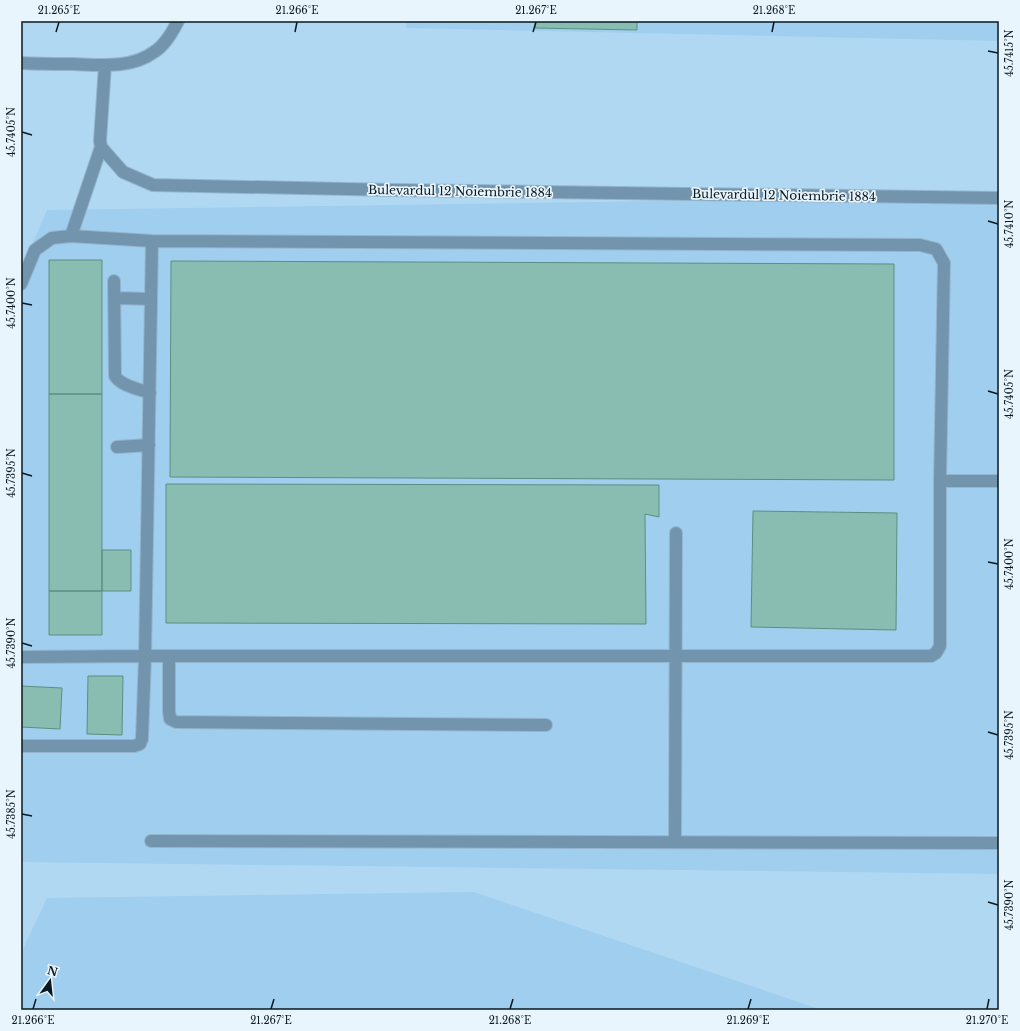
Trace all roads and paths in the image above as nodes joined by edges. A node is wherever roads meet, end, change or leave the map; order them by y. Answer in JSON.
{"nodes":[{"id":1,"x":178,"y":21,"type":"edge"},
{"id":2,"x":21,"y":63,"type":"edge"},
{"id":3,"x":105,"y":65,"type":"junction"},
{"id":4,"x":101,"y":147,"type":"junction"},
{"id":5,"x":999,"y":198,"type":"edge"},
{"id":6,"x":71,"y":236,"type":"junction"},
{"id":7,"x":152,"y":241,"type":"junction"},
{"id":8,"x":114,"y":281,"type":"dead end"},
{"id":9,"x":21,"y":284,"type":"edge"},
{"id":10,"x":114,"y":298,"type":"junction"},
{"id":11,"x":151,"y":299,"type":"junction"},
{"id":12,"x":150,"y":393,"type":"junction"},
{"id":13,"x":149,"y":445,"type":"junction"},
{"id":14,"x":117,"y":447,"type":"dead end"},
{"id":15,"x":940,"y":481,"type":"junction"},
{"id":16,"x":999,"y":482,"type":"edge"},
{"id":17,"x":676,"y":533,"type":"dead end"},
{"id":18,"x":145,"y":656,"type":"junction"},
{"id":19,"x":169,"y":656,"type":"junction"},
{"id":20,"x":676,"y":656,"type":"junction"},
{"id":21,"x":21,"y":657,"type":"edge"},
{"id":22,"x":546,"y":725,"type":"dead end"},
{"id":23,"x":21,"y":746,"type":"edge"},
{"id":24,"x":151,"y":841,"type":"dead end"},
{"id":25,"x":675,"y":842,"type":"junction"},
{"id":26,"x":999,"y":843,"type":"edge"}],
"edges":[{"from":1,"to":3,"type":"street"},
{"from":2,"to":3,"type":"street"},
{"from":3,"to":4,"type":"street"},
{"from":4,"to":5,"type":"street","name":"Bulevardul 12 Noiembrie 1884"},
{"from":4,"to":6,"type":"street"},
{"from":6,"to":7,"type":"street"},
{"from":6,"to":9,"type":"street"},
{"from":7,"to":11,"type":"street"},
{"from":7,"to":15,"type":"street"},
{"from":8,"to":10,"type":"street"},
{"from":10,"to":11,"type":"street"},
{"from":10,"to":12,"type":"street"},
{"from":11,"to":12,"type":"street"},
{"from":12,"to":13,"type":"street"},
{"from":13,"to":14,"type":"street"},
{"from":13,"to":18,"type":"street"},
{"from":15,"to":16,"type":"street"},
{"from":15,"to":20,"type":"street"},
{"from":17,"to":20,"type":"street"},
{"from":18,"to":19,"type":"street"},
{"from":18,"to":21,"type":"street"},
{"from":18,"to":23,"type":"street"},
{"from":19,"to":20,"type":"street"},
{"from":19,"to":22,"type":"street"},
{"from":20,"to":25,"type":"street"},
{"from":24,"to":25,"type":"street"},
{"from":25,"to":26,"type":"street"}]}
